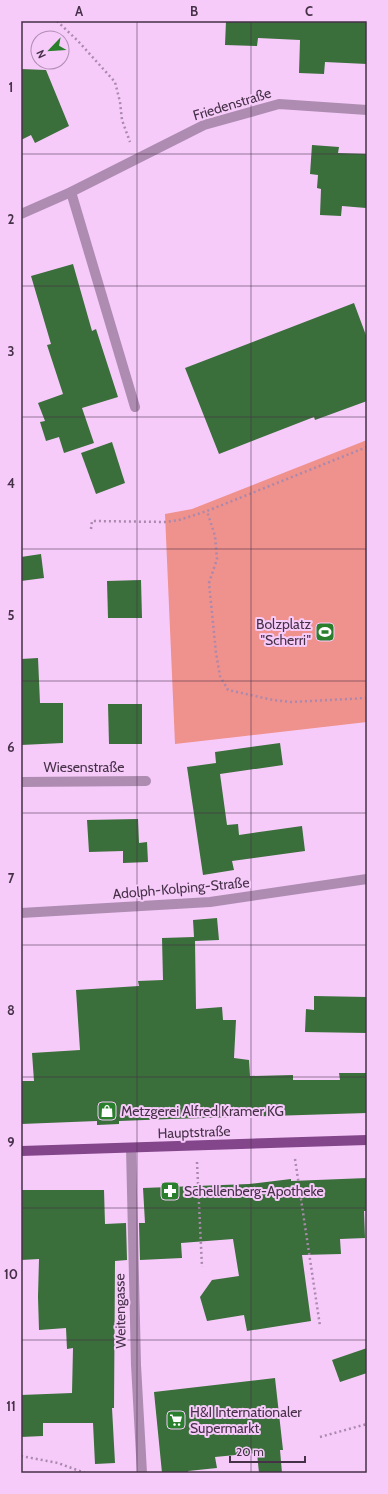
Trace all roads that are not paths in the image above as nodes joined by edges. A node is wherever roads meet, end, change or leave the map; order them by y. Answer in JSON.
{"nodes":[{"id":1,"x":367,"y":110,"type":"edge"},
{"id":2,"x":71,"y":192,"type":"junction"},
{"id":3,"x":21,"y":214,"type":"edge"},
{"id":4,"x":135,"y":407,"type":"dead end"},
{"id":5,"x":146,"y":781,"type":"dead end"},
{"id":6,"x":21,"y":782,"type":"edge"},
{"id":7,"x":367,"y":878,"type":"edge"},
{"id":8,"x":21,"y":913,"type":"edge"},
{"id":9,"x":367,"y":1140,"type":"edge"},
{"id":10,"x":131,"y":1148,"type":"junction"},
{"id":11,"x":21,"y":1151,"type":"edge"},
{"id":12,"x":142,"y":1473,"type":"edge"}],
"edges":[{"from":1,"to":2,"type":"street","name":"Friedenstraße"},
{"from":2,"to":3,"type":"street","name":"Friedenstraße"},
{"from":2,"to":4,"type":"street"},
{"from":5,"to":6,"type":"street","name":"Wiesenstraße"},
{"from":7,"to":8,"type":"street","name":"Adolph-Kolping-Straße"},
{"from":9,"to":10,"type":"main road","name":"Hauptstraße"},
{"from":10,"to":11,"type":"main road","name":"Hauptstraße"},
{"from":10,"to":12,"type":"street","name":"Weitengasse"}]}
